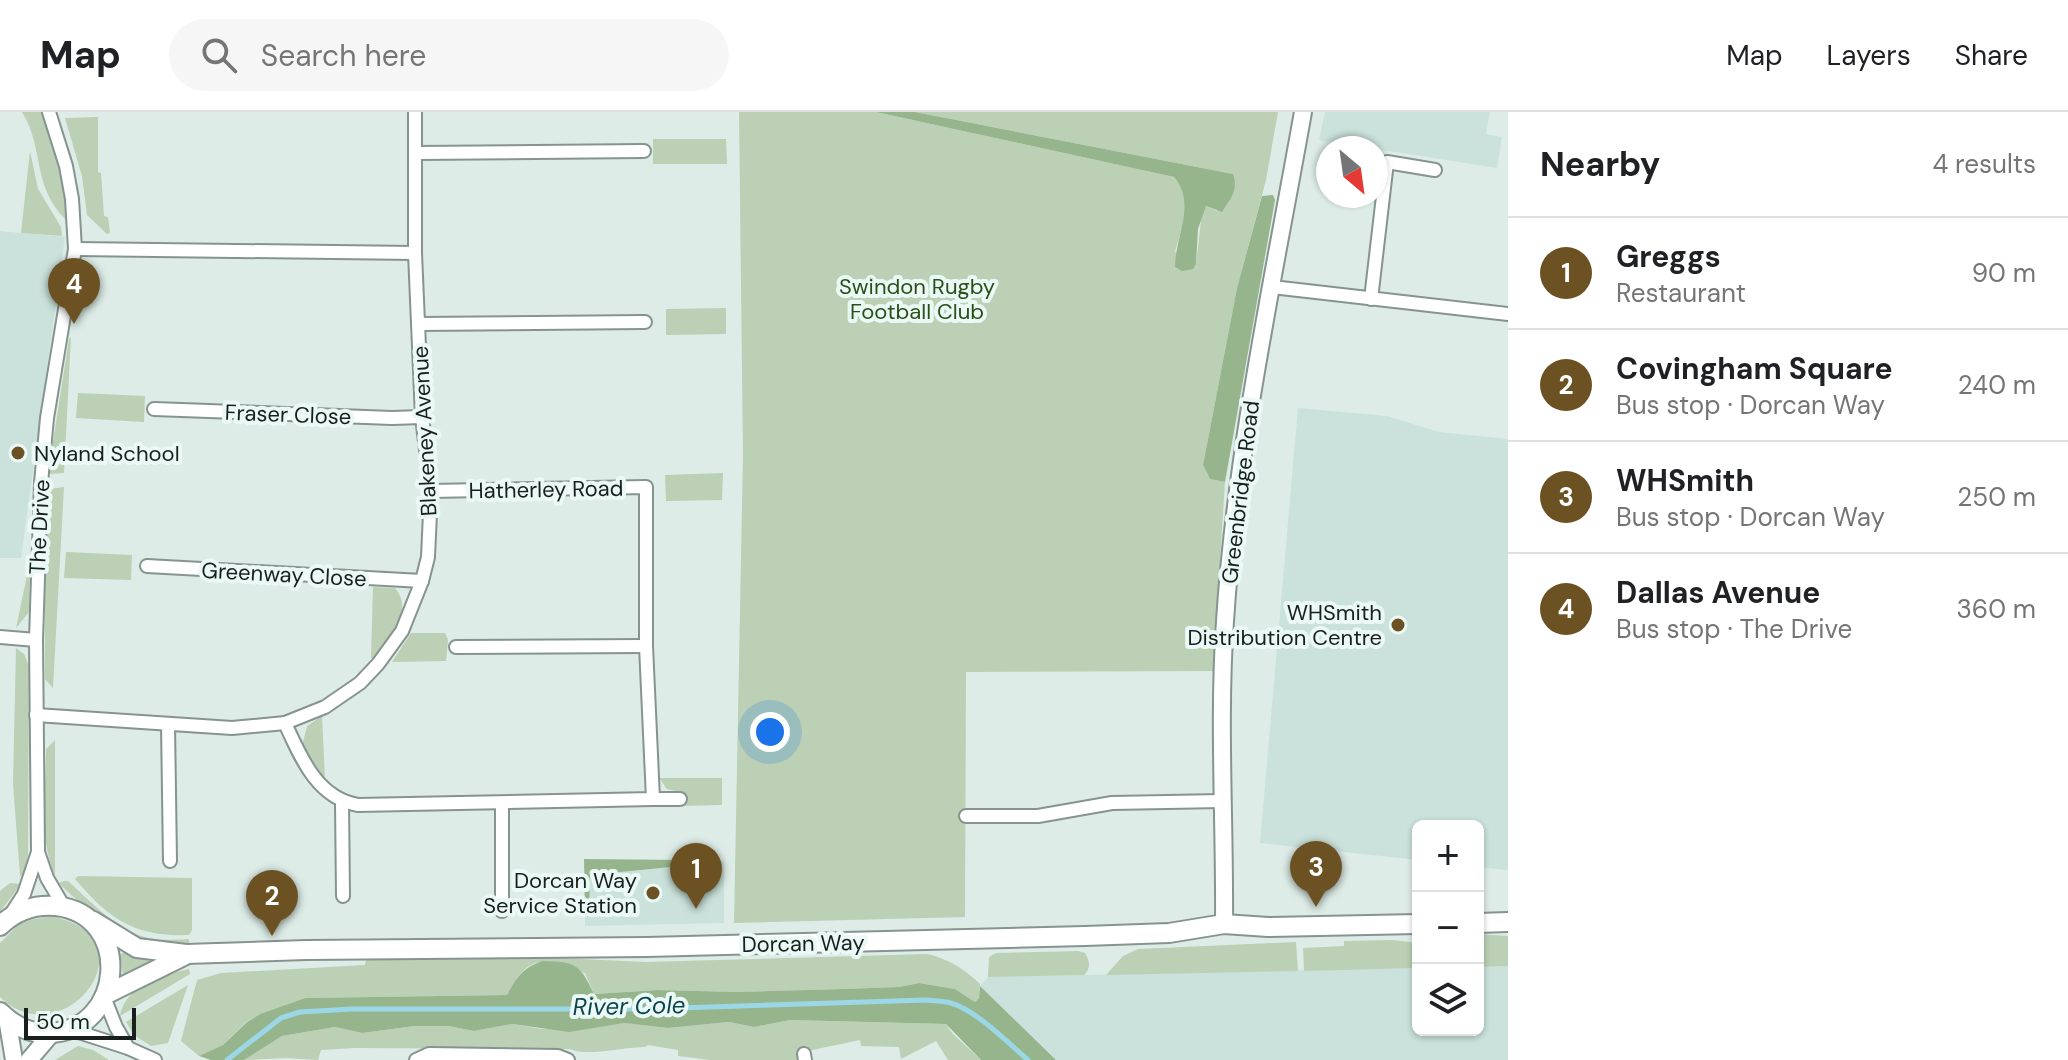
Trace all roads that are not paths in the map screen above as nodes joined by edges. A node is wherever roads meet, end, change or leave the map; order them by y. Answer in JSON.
{"nodes":[{"id":1,"x":49,"y":112,"type":"edge"},
{"id":2,"x":415,"y":112,"type":"edge"},
{"id":3,"x":1303,"y":112,"type":"edge"},
{"id":4,"x":644,"y":151,"type":"dead end"},
{"id":5,"x":416,"y":153,"type":"junction"},
{"id":6,"x":1388,"y":162,"type":"edge"},
{"id":7,"x":1435,"y":170,"type":"dead end"},
{"id":8,"x":1378,"y":208,"type":"edge"},
{"id":9,"x":75,"y":249,"type":"junction"},
{"id":10,"x":415,"y":253,"type":"junction"},
{"id":11,"x":1272,"y":287,"type":"junction"},
{"id":12,"x":1371,"y":299,"type":"junction"},
{"id":13,"x":1508,"y":314,"type":"edge"},
{"id":14,"x":645,"y":322,"type":"dead end"},
{"id":15,"x":418,"y":324,"type":"junction"},
{"id":16,"x":154,"y":409,"type":"dead end"},
{"id":17,"x":422,"y":417,"type":"junction"},
{"id":18,"x":431,"y":491,"type":"junction"},
{"id":19,"x":147,"y":566,"type":"dead end"},
{"id":20,"x":422,"y":581,"type":"junction"},
{"id":21,"x":0,"y":637,"type":"edge"},
{"id":22,"x":36,"y":640,"type":"junction"},
{"id":23,"x":646,"y":646,"type":"junction"},
{"id":24,"x":456,"y":647,"type":"dead end"},
{"id":25,"x":36,"y":715,"type":"junction"},
{"id":26,"x":285,"y":723,"type":"junction"},
{"id":27,"x":168,"y":724,"type":"junction"},
{"id":28,"x":653,"y":799,"type":"junction"},
{"id":29,"x":680,"y":799,"type":"dead end"},
{"id":30,"x":1222,"y":801,"type":"junction"},
{"id":31,"x":342,"y":803,"type":"junction"},
{"id":32,"x":502,"y":803,"type":"junction"},
{"id":33,"x":966,"y":816,"type":"dead end"},
{"id":34,"x":38,"y":852,"type":"junction"},
{"id":35,"x":170,"y":861,"type":"dead end"},
{"id":36,"x":343,"y":896,"type":"dead end"},
{"id":37,"x":64,"y":907,"type":"junction"},
{"id":38,"x":502,"y":911,"type":"dead end"},
{"id":39,"x":93,"y":921,"type":"junction"},
{"id":40,"x":1508,"y":922,"type":"edge"},
{"id":41,"x":3,"y":923,"type":"edge"},
{"id":42,"x":1484,"y":923,"type":"edge"},
{"id":43,"x":1224,"y":924,"type":"junction"},
{"id":44,"x":1412,"y":924,"type":"edge"},
{"id":45,"x":186,"y":954,"type":"junction"},
{"id":46,"x":105,"y":996,"type":"junction"},
{"id":47,"x":3,"y":1015,"type":"edge"},
{"id":48,"x":60,"y":1031,"type":"junction"},
{"id":49,"x":128,"y":1048,"type":"junction"},
{"id":50,"x":148,"y":1059,"type":"edge"},
{"id":51,"x":14,"y":1060,"type":"edge"},
{"id":52,"x":29,"y":1060,"type":"edge"},
{"id":53,"x":416,"y":1060,"type":"edge"},
{"id":54,"x":568,"y":1060,"type":"edge"}],
"edges":[{"from":1,"to":9,"type":"street","name":"The Drive"},
{"from":2,"to":5,"type":"street","name":"Blakeney Avenue"},
{"from":3,"to":11,"type":"street","name":"Greenbridge Road"},
{"from":4,"to":5,"type":"street"},
{"from":5,"to":10,"type":"street","name":"Blakeney Avenue"},
{"from":6,"to":7,"type":"street"},
{"from":8,"to":12,"type":"street"},
{"from":9,"to":10,"type":"street"},
{"from":9,"to":22,"type":"street","name":"The Drive"},
{"from":10,"to":15,"type":"street","name":"Blakeney Avenue"},
{"from":11,"to":12,"type":"street"},
{"from":11,"to":30,"type":"street","name":"Greenbridge Road"},
{"from":12,"to":13,"type":"street"},
{"from":14,"to":15,"type":"street"},
{"from":15,"to":17,"type":"street","name":"Blakeney Avenue"},
{"from":16,"to":17,"type":"street","name":"Fraser Close"},
{"from":17,"to":18,"type":"street","name":"Blakeney Avenue"},
{"from":18,"to":20,"type":"street","name":"Blakeney Avenue"},
{"from":18,"to":23,"type":"street","name":"Hatherley Road"},
{"from":19,"to":20,"type":"street","name":"Greenway Close"},
{"from":20,"to":26,"type":"street","name":"Blakeney Avenue"},
{"from":21,"to":22,"type":"street"},
{"from":22,"to":25,"type":"street","name":"The Drive"},
{"from":23,"to":24,"type":"street"},
{"from":23,"to":28,"type":"street"},
{"from":25,"to":27,"type":"street","name":"Blakeney Avenue"},
{"from":25,"to":34,"type":"street","name":"The Drive"},
{"from":26,"to":27,"type":"street","name":"Blakeney Avenue"},
{"from":26,"to":31,"type":"street"},
{"from":27,"to":35,"type":"street"},
{"from":28,"to":29,"type":"street"},
{"from":28,"to":32,"type":"street"},
{"from":30,"to":33,"type":"street"},
{"from":30,"to":43,"type":"street","name":"Greenbridge Road"},
{"from":31,"to":32,"type":"street"},
{"from":31,"to":36,"type":"street"},
{"from":32,"to":38,"type":"street"},
{"from":34,"to":37,"type":"street","name":"The Drive"},
{"from":34,"to":41,"type":"street","name":"The Drive"},
{"from":37,"to":39,"type":"main road","name":"Dorcan Way"},
{"from":37,"to":41,"type":"main road"},
{"from":39,"to":45,"type":"main road","name":"Dorcan Way"},
{"from":39,"to":46,"type":"main road"},
{"from":40,"to":42,"type":"main road"},
{"from":43,"to":44,"type":"main road","name":"Dorcan Way"},
{"from":43,"to":45,"type":"main road","name":"Dorcan Way"},
{"from":45,"to":46,"type":"main road","name":"Dorcan Way"},
{"from":46,"to":48,"type":"main road","name":"Dorcan Way"},
{"from":46,"to":49,"type":"street"},
{"from":47,"to":48,"type":"main road"},
{"from":47,"to":51,"type":"street"},
{"from":48,"to":49,"type":"street"},
{"from":48,"to":52,"type":"street"},
{"from":49,"to":50,"type":"street"},
{"from":53,"to":54,"type":"street"}]}
